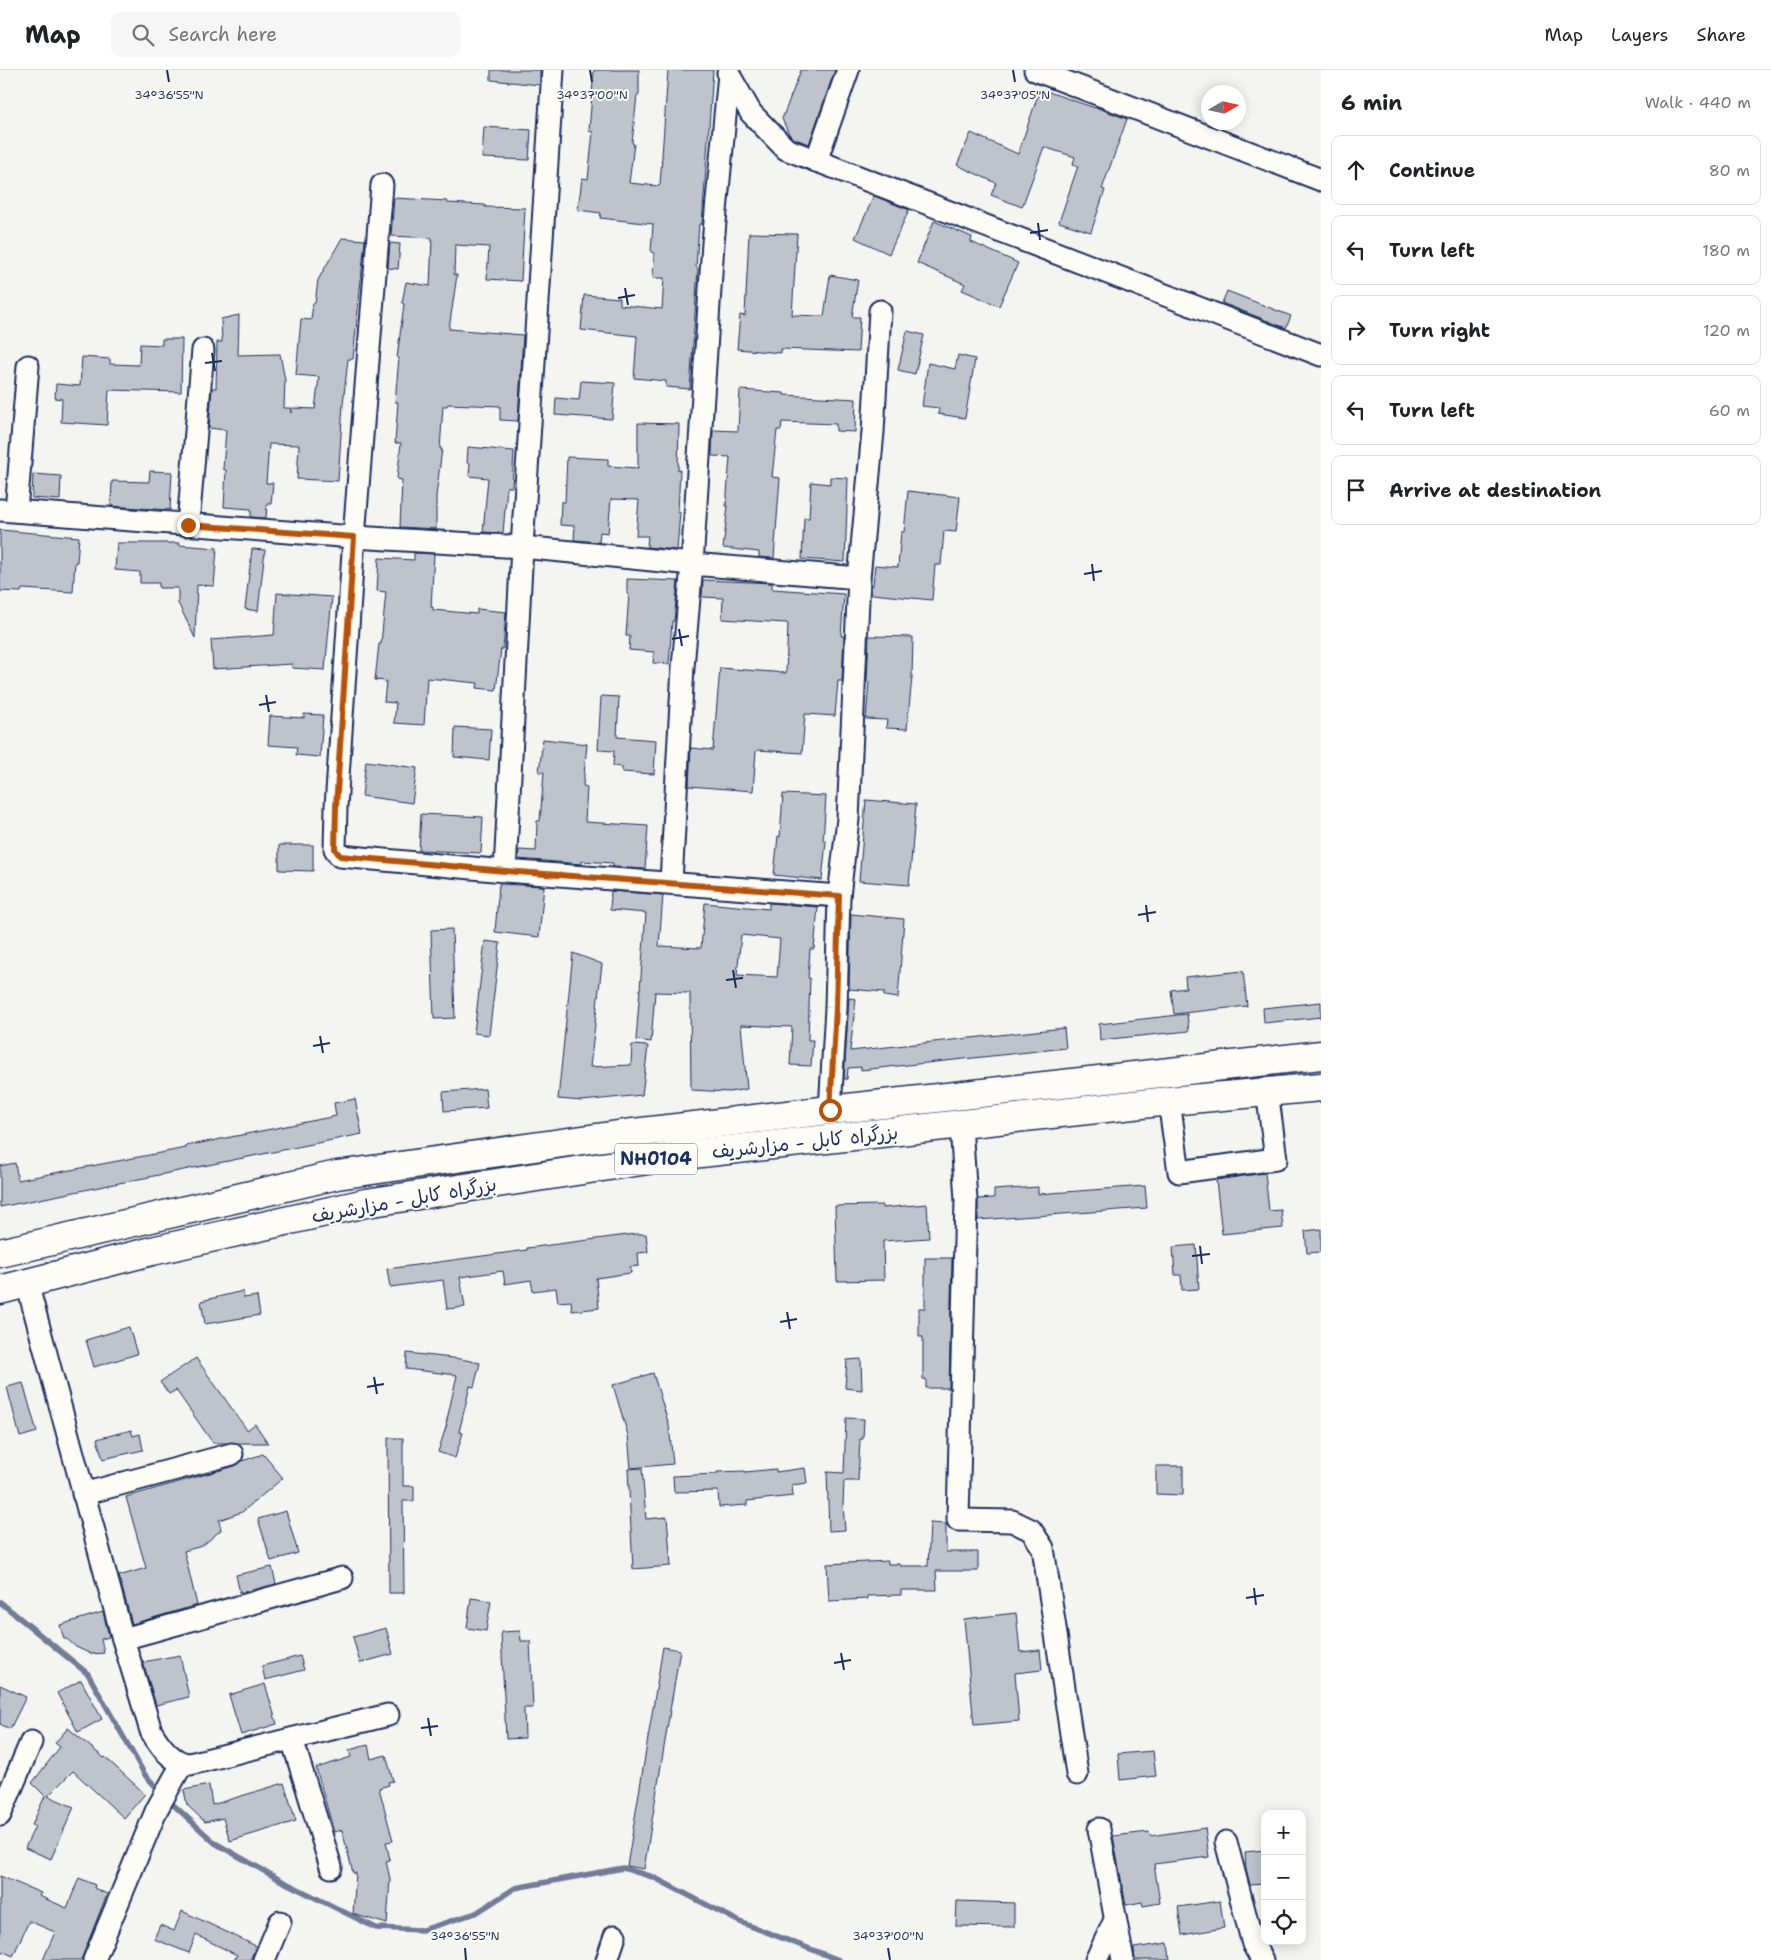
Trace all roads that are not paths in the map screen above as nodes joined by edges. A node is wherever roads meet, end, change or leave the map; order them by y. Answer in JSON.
{"nodes":[{"id":1,"x":553,"y":70,"type":"edge"},
{"id":2,"x":848,"y":70,"type":"edge"},
{"id":3,"x":1036,"y":70,"type":"edge"},
{"id":4,"x":728,"y":72,"type":"edge"},
{"id":5,"x":816,"y":160,"type":"junction"},
{"id":6,"x":1321,"y":180,"type":"edge"},
{"id":7,"x":382,"y":185,"type":"dead end"},
{"id":8,"x":880,"y":311,"type":"dead end"},
{"id":9,"x":203,"y":350,"type":"dead end"},
{"id":10,"x":1321,"y":355,"type":"edge"},
{"id":11,"x":28,"y":366,"type":"dead end"},
{"id":12,"x":8,"y":511,"type":"edge"},
{"id":13,"x":188,"y":525,"type":"junction"},
{"id":14,"x":354,"y":537,"type":"junction"},
{"id":15,"x":522,"y":547,"type":"junction"},
{"id":16,"x":692,"y":564,"type":"junction"},
{"id":17,"x":859,"y":578,"type":"junction"},
{"id":18,"x":505,"y":871,"type":"junction"},
{"id":19,"x":671,"y":882,"type":"junction"},
{"id":20,"x":839,"y":896,"type":"junction"},
{"id":21,"x":1321,"y":1055,"type":"edge"},
{"id":22,"x":1165,"y":1072,"type":"junction"},
{"id":23,"x":1321,"y":1087,"type":"edge"},
{"id":24,"x":1267,"y":1091,"type":"junction"},
{"id":25,"x":958,"y":1096,"type":"junction"},
{"id":26,"x":1169,"y":1101,"type":"junction"},
{"id":27,"x":830,"y":1110,"type":"junction"},
{"id":28,"x":961,"y":1125,"type":"junction"},
{"id":29,"x":520,"y":1149,"type":"junction"},
{"id":30,"x":524,"y":1179,"type":"junction"},
{"id":31,"x":0,"y":1253,"type":"edge"},
{"id":32,"x":27,"y":1283,"type":"junction"},
{"id":33,"x":0,"y":1290,"type":"edge"},
{"id":34,"x":232,"y":1454,"type":"dead end"},
{"id":35,"x":84,"y":1494,"type":"junction"},
{"id":36,"x":342,"y":1578,"type":"dead end"},
{"id":37,"x":123,"y":1639,"type":"junction"},
{"id":38,"x":388,"y":1715,"type":"dead end"},
{"id":39,"x":292,"y":1739,"type":"junction"},
{"id":40,"x":31,"y":1742,"type":"dead end"},
{"id":41,"x":179,"y":1770,"type":"junction"},
{"id":42,"x":1078,"y":1774,"type":"dead end"},
{"id":43,"x":0,"y":1815,"type":"edge"},
{"id":44,"x":1099,"y":1829,"type":"dead end"},
{"id":45,"x":1226,"y":1842,"type":"dead end"},
{"id":46,"x":331,"y":1867,"type":"dead end"},
{"id":47,"x":1115,"y":1920,"type":"junction"},
{"id":48,"x":280,"y":1922,"type":"dead end"},
{"id":49,"x":615,"y":1936,"type":"dead end"},
{"id":50,"x":94,"y":1960,"type":"edge"},
{"id":51,"x":264,"y":1960,"type":"edge"},
{"id":52,"x":607,"y":1960,"type":"edge"},
{"id":53,"x":1096,"y":1960,"type":"edge"},
{"id":54,"x":1123,"y":1960,"type":"edge"},
{"id":55,"x":1262,"y":1960,"type":"edge"}],
"edges":[{"from":1,"to":15,"type":"street"},
{"from":2,"to":5,"type":"street"},
{"from":3,"to":6,"type":"street"},
{"from":4,"to":5,"type":"street"},
{"from":4,"to":16,"type":"street"},
{"from":5,"to":10,"type":"street"},
{"from":7,"to":14,"type":"street"},
{"from":8,"to":17,"type":"street"},
{"from":9,"to":13,"type":"street"},
{"from":11,"to":12,"type":"street"},
{"from":12,"to":13,"type":"street"},
{"from":13,"to":14,"type":"street"},
{"from":14,"to":15,"type":"street"},
{"from":14,"to":18,"type":"street"},
{"from":15,"to":16,"type":"street"},
{"from":15,"to":18,"type":"street"},
{"from":16,"to":17,"type":"street"},
{"from":16,"to":19,"type":"street"},
{"from":17,"to":20,"type":"street"},
{"from":18,"to":19,"type":"street"},
{"from":19,"to":20,"type":"street"},
{"from":20,"to":27,"type":"street"},
{"from":21,"to":22,"type":"highway","name":"بزرگراه کابل - مزارشریف","number":"NH0104"},
{"from":22,"to":25,"type":"highway","name":"بزرگراه کابل - مزارشریف","number":"NH0104"},
{"from":22,"to":26,"type":"highway"},
{"from":23,"to":24,"type":"highway","name":"بزرگراه کابل - مزارشریف","number":"NH0104"},
{"from":24,"to":26,"type":"highway","name":"بزرگراه کابل - مزارشریف","number":"NH0104"},
{"from":24,"to":26,"type":"street"},
{"from":25,"to":27,"type":"highway","name":"بزرگراه کابل - مزارشریف","number":"NH0104"},
{"from":25,"to":28,"type":"highway"},
{"from":26,"to":28,"type":"highway","name":"بزرگراه کابل - مزارشریف","number":"NH0104"},
{"from":27,"to":29,"type":"highway","name":"بزرگراه کابل - مزارشریف","number":"NH0104"},
{"from":28,"to":30,"type":"highway","name":"بزرگراه کابل - مزارشریف","number":"NH0104"},
{"from":28,"to":42,"type":"street"},
{"from":29,"to":30,"type":"highway"},
{"from":29,"to":31,"type":"highway","name":"بزرگراه کابل - مزارشریف","number":"NH0104"},
{"from":30,"to":32,"type":"highway","name":"بزرگراه کابل - مزارشریف","number":"NH0104"},
{"from":32,"to":33,"type":"highway","name":"بزرگراه کابل - مزارشریف","number":"NH0104"},
{"from":32,"to":35,"type":"street"},
{"from":34,"to":35,"type":"street"},
{"from":35,"to":37,"type":"street"},
{"from":36,"to":37,"type":"street"},
{"from":37,"to":41,"type":"street"},
{"from":38,"to":39,"type":"street"},
{"from":39,"to":41,"type":"street"},
{"from":39,"to":46,"type":"street"},
{"from":40,"to":43,"type":"street"},
{"from":41,"to":50,"type":"street"},
{"from":44,"to":47,"type":"street"},
{"from":45,"to":55,"type":"street"},
{"from":47,"to":53,"type":"street"},
{"from":47,"to":54,"type":"street"},
{"from":48,"to":51,"type":"street"},
{"from":49,"to":52,"type":"street"}]}
